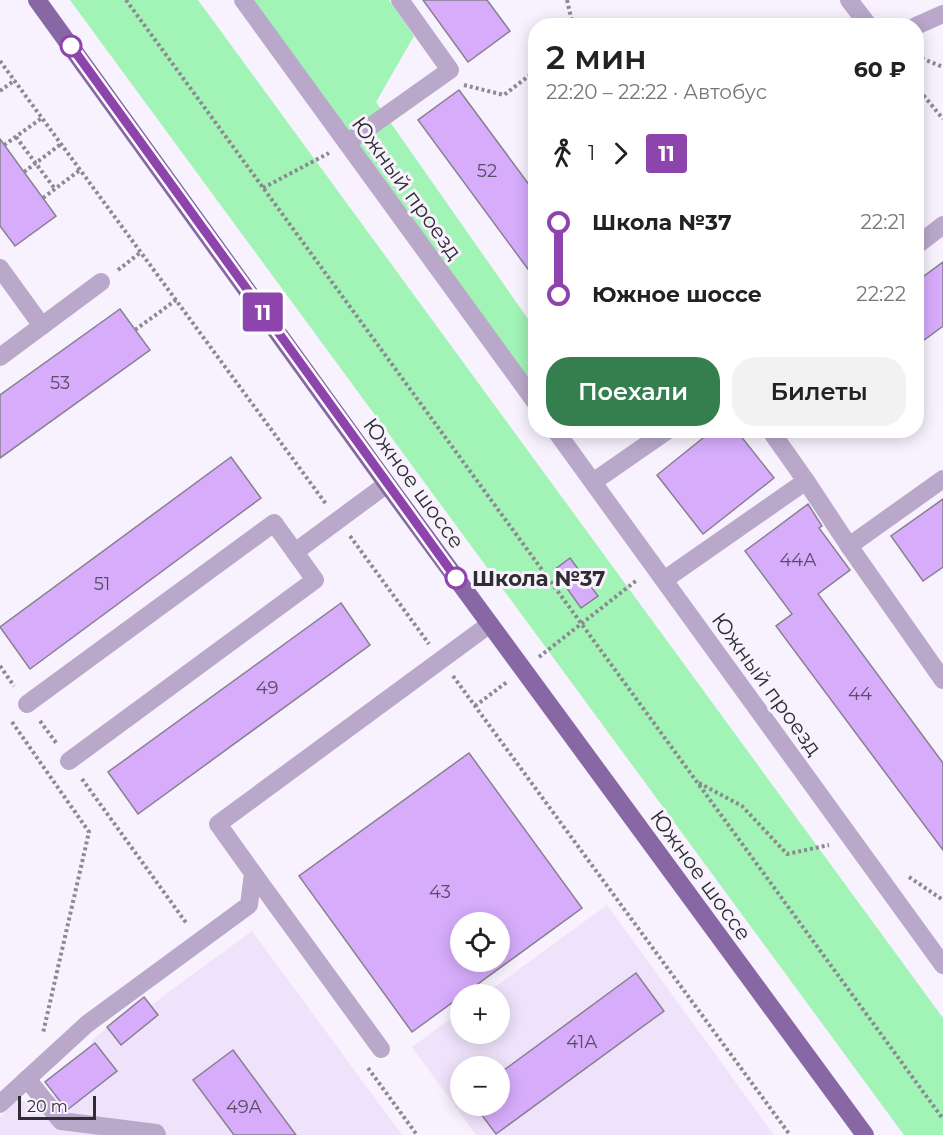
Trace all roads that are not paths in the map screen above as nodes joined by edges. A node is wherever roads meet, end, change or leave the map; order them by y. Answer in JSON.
{"nodes":[{"id":1,"x":37,"y":0,"type":"edge"},
{"id":2,"x":243,"y":0,"type":"edge"},
{"id":3,"x":400,"y":0,"type":"edge"},
{"id":4,"x":849,"y":0,"type":"edge"},
{"id":5,"x":943,"y":14,"type":"edge"},
{"id":6,"x":862,"y":18,"type":"edge"},
{"id":7,"x":924,"y":22,"type":"edge"},
{"id":8,"x":347,"y":143,"type":"junction"},
{"id":9,"x":943,"y":225,"type":"edge"},
{"id":10,"x":924,"y":240,"type":"edge"},
{"id":11,"x":0,"y":268,"type":"edge"},
{"id":12,"x":101,"y":282,"type":"road end"},
{"id":13,"x":42,"y":326,"type":"junction"},
{"id":14,"x":0,"y":357,"type":"edge"},
{"id":15,"x":528,"y":392,"type":"edge"},
{"id":16,"x":561,"y":438,"type":"edge"},
{"id":17,"x":656,"y":438,"type":"edge"},
{"id":18,"x":776,"y":438,"type":"edge"},
{"id":19,"x":943,"y":479,"type":"edge"},
{"id":20,"x":806,"y":481,"type":"junction"},
{"id":21,"x":593,"y":482,"type":"junction"},
{"id":22,"x":387,"y":484,"type":"junction"},
{"id":23,"x":849,"y":546,"type":"junction"},
{"id":24,"x":295,"y":552,"type":"junction"},
{"id":25,"x":659,"y":573,"type":"junction"},
{"id":26,"x":490,"y":624,"type":"junction"},
{"id":27,"x":943,"y":680,"type":"edge"},
{"id":28,"x":27,"y":704,"type":"road end"},
{"id":29,"x":69,"y":761,"type":"road end"},
{"id":30,"x":253,"y":873,"type":"junction"},
{"id":31,"x":943,"y":965,"type":"edge"},
{"id":32,"x":381,"y":1048,"type":"dead end"},
{"id":33,"x":31,"y":1075,"type":"junction"},
{"id":34,"x":0,"y":1104,"type":"edge"},
{"id":35,"x":157,"y":1135,"type":"edge"},
{"id":36,"x":865,"y":1135,"type":"edge"}],
"edges":[{"from":1,"to":22,"type":"main road","name":"Южное шоссе"},
{"from":2,"to":8,"type":"street","name":"Южный проезд"},
{"from":3,"to":8,"type":"street"},
{"from":4,"to":6,"type":"street"},
{"from":5,"to":7,"type":"street"},
{"from":8,"to":15,"type":"street","name":"Южный проезд"},
{"from":9,"to":10,"type":"street"},
{"from":11,"to":13,"type":"street"},
{"from":12,"to":13,"type":"street"},
{"from":13,"to":14,"type":"street"},
{"from":16,"to":21,"type":"street","name":"Южный проезд"},
{"from":17,"to":21,"type":"street"},
{"from":18,"to":20,"type":"street"},
{"from":19,"to":23,"type":"street"},
{"from":20,"to":23,"type":"street"},
{"from":20,"to":25,"type":"street"},
{"from":21,"to":25,"type":"street","name":"Южный проезд"},
{"from":22,"to":24,"type":"street"},
{"from":22,"to":26,"type":"main road","name":"Южное шоссе"},
{"from":23,"to":27,"type":"street"},
{"from":24,"to":28,"type":"street"},
{"from":24,"to":29,"type":"street"},
{"from":25,"to":31,"type":"street","name":"Южный проезд"},
{"from":26,"to":30,"type":"street"},
{"from":26,"to":36,"type":"main road","name":"Южное шоссе"},
{"from":30,"to":32,"type":"street"},
{"from":30,"to":33,"type":"street"},
{"from":33,"to":34,"type":"street"},
{"from":33,"to":35,"type":"street"}]}
